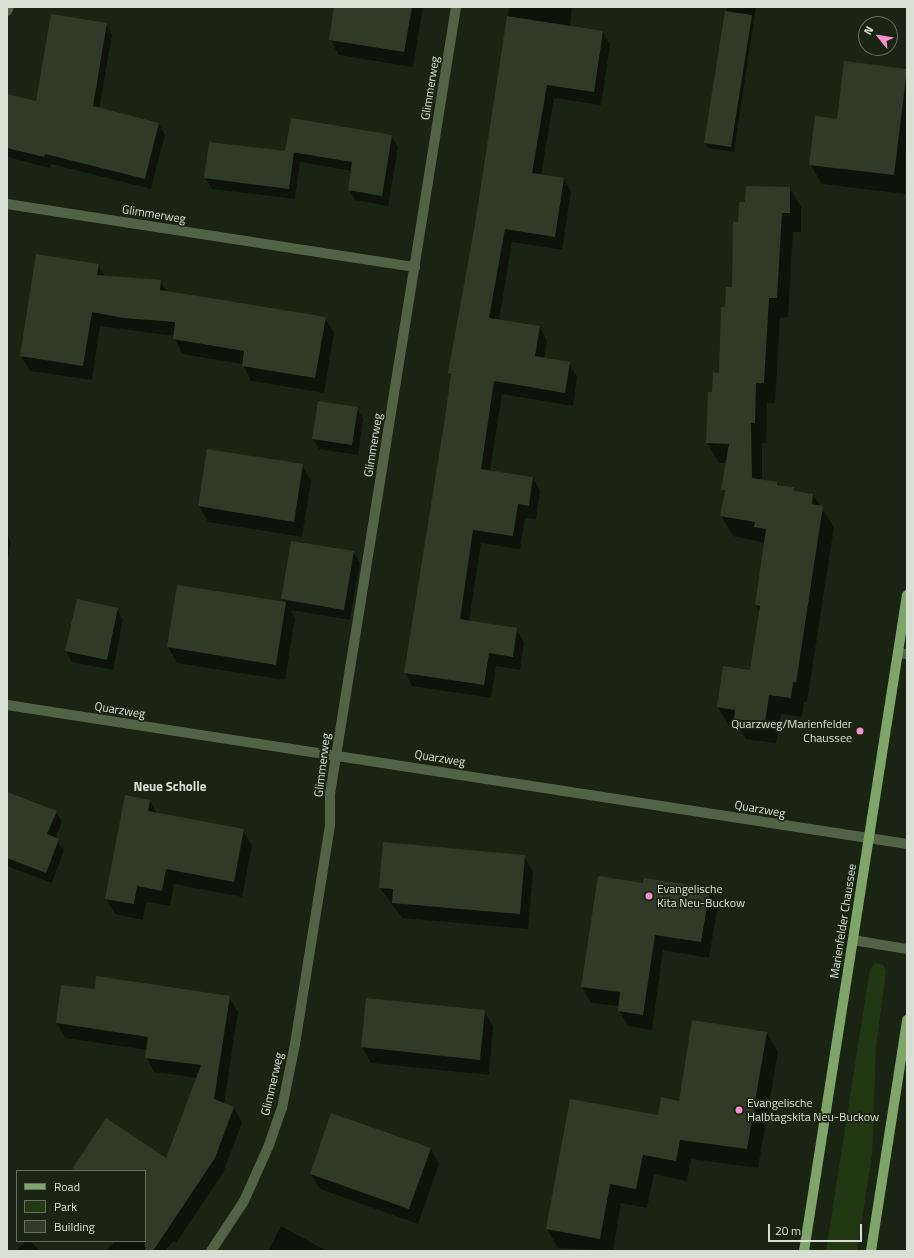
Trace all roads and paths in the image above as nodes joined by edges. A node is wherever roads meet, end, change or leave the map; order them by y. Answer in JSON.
{"nodes":[{"id":1,"x":9,"y":7,"type":"edge"},
{"id":2,"x":456,"y":7,"type":"edge"},
{"id":3,"x":7,"y":11,"type":"edge"},
{"id":4,"x":7,"y":204,"type":"edge"},
{"id":5,"x":415,"y":267,"type":"junction"},
{"id":6,"x":907,"y":595,"type":"edge"},
{"id":7,"x":903,"y":653,"type":"edge"},
{"id":8,"x":7,"y":706,"type":"edge"},
{"id":9,"x":336,"y":756,"type":"junction"},
{"id":10,"x":868,"y":839,"type":"junction"},
{"id":11,"x":907,"y":844,"type":"edge"},
{"id":12,"x":853,"y":940,"type":"junction"},
{"id":13,"x":907,"y":949,"type":"edge"},
{"id":14,"x":907,"y":1020,"type":"edge"},
{"id":15,"x":211,"y":1251,"type":"edge"},
{"id":16,"x":804,"y":1251,"type":"edge"},
{"id":17,"x":871,"y":1251,"type":"edge"}],
"edges":[{"from":1,"to":3,"type":"street"},
{"from":2,"to":5,"type":"street","name":"Glimmerweg"},
{"from":4,"to":5,"type":"street","name":"Glimmerweg"},
{"from":5,"to":9,"type":"street","name":"Glimmerweg"},
{"from":6,"to":7,"type":"main road","name":"Marienfelder Chaussee"},
{"from":7,"to":10,"type":"main road","name":"Marienfelder Chaussee"},
{"from":8,"to":9,"type":"street","name":"Quarzweg"},
{"from":9,"to":10,"type":"street","name":"Quarzweg"},
{"from":9,"to":15,"type":"street","name":"Glimmerweg"},
{"from":10,"to":11,"type":"street","name":"Quarzweg"},
{"from":10,"to":12,"type":"main road","name":"Marienfelder Chaussee"},
{"from":12,"to":13,"type":"street"},
{"from":12,"to":16,"type":"main road","name":"Marienfelder Chaussee"},
{"from":14,"to":17,"type":"main road"}]}
